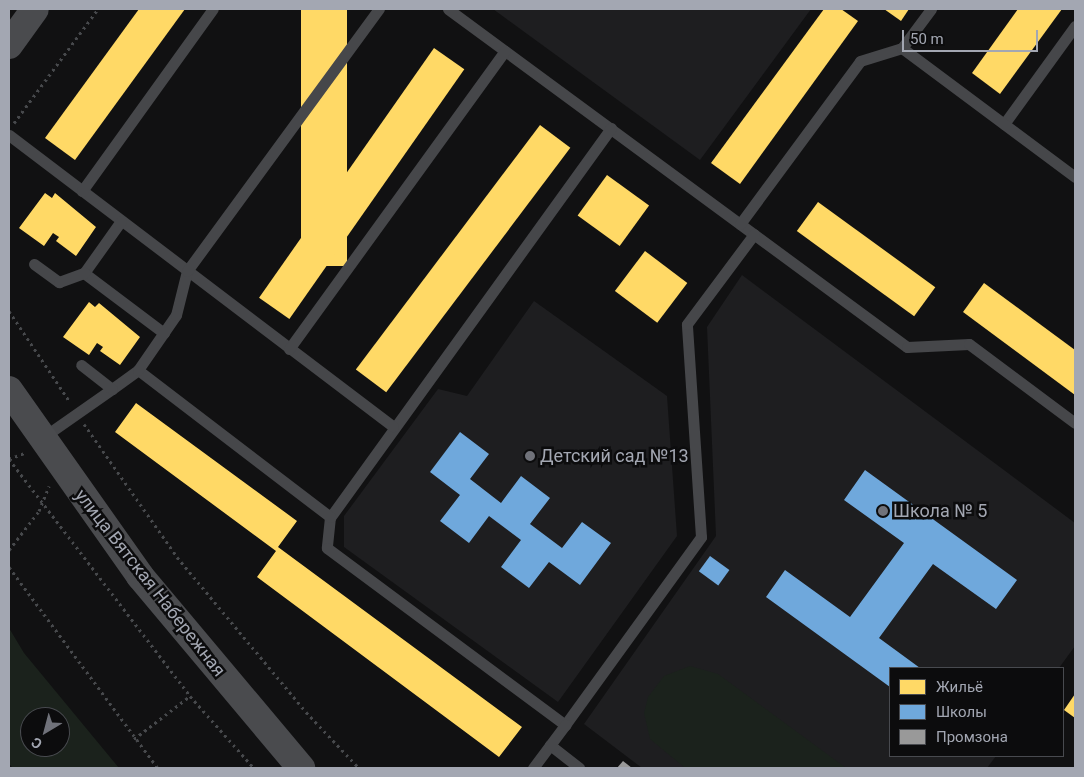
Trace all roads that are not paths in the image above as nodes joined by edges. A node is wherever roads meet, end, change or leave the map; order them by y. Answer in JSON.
{"nodes":[{"id":1,"x":36,"y":9,"type":"edge"},
{"id":2,"x":213,"y":9,"type":"edge"},
{"id":3,"x":379,"y":9,"type":"edge"},
{"id":4,"x":448,"y":9,"type":"edge"},
{"id":5,"x":931,"y":9,"type":"edge"},
{"id":6,"x":1075,"y":26,"type":"edge"},
{"id":7,"x":9,"y":45,"type":"edge"},
{"id":8,"x":902,"y":48,"type":"junction"},
{"id":9,"x":506,"y":51,"type":"junction"},
{"id":10,"x":1004,"y":124,"type":"junction"},
{"id":11,"x":610,"y":128,"type":"junction"},
{"id":12,"x":9,"y":135,"type":"edge"},
{"id":13,"x":1075,"y":177,"type":"edge"},
{"id":14,"x":82,"y":190,"type":"junction"},
{"id":15,"x":121,"y":221,"type":"junction"},
{"id":16,"x":740,"y":224,"type":"junction"},
{"id":17,"x":754,"y":234,"type":"junction"},
{"id":18,"x":34,"y":264,"type":"dead end"},
{"id":19,"x":187,"y":271,"type":"junction"},
{"id":20,"x":84,"y":273,"type":"junction"},
{"id":21,"x":164,"y":333,"type":"junction"},
{"id":22,"x":289,"y":349,"type":"junction"},
{"id":23,"x":81,"y":365,"type":"dead end"},
{"id":24,"x":138,"y":370,"type":"junction"},
{"id":25,"x":112,"y":389,"type":"junction"},
{"id":26,"x":9,"y":390,"type":"edge"},
{"id":27,"x":1075,"y":422,"type":"edge"},
{"id":28,"x":393,"y":427,"type":"junction"},
{"id":29,"x":31,"y":446,"type":"junction"},
{"id":30,"x":330,"y":517,"type":"junction"},
{"id":31,"x":565,"y":726,"type":"junction"},
{"id":32,"x":550,"y":745,"type":"junction"},
{"id":33,"x":301,"y":768,"type":"edge"},
{"id":34,"x":533,"y":768,"type":"edge"},
{"id":35,"x":579,"y":768,"type":"edge"}],
"edges":[{"from":1,"to":7,"type":"street"},
{"from":2,"to":14,"type":"lane"},
{"from":3,"to":19,"type":"lane"},
{"from":4,"to":9,"type":"lane"},
{"from":5,"to":8,"type":"lane"},
{"from":6,"to":10,"type":"lane"},
{"from":8,"to":10,"type":"lane"},
{"from":8,"to":16,"type":"lane"},
{"from":9,"to":11,"type":"lane"},
{"from":9,"to":22,"type":"lane"},
{"from":10,"to":13,"type":"lane"},
{"from":11,"to":16,"type":"lane"},
{"from":11,"to":28,"type":"lane"},
{"from":12,"to":14,"type":"lane"},
{"from":14,"to":15,"type":"lane"},
{"from":15,"to":19,"type":"lane"},
{"from":15,"to":20,"type":"lane"},
{"from":16,"to":17,"type":"lane"},
{"from":17,"to":27,"type":"lane"},
{"from":17,"to":31,"type":"lane"},
{"from":18,"to":20,"type":"lane"},
{"from":19,"to":21,"type":"lane"},
{"from":19,"to":22,"type":"lane"},
{"from":20,"to":21,"type":"lane"},
{"from":21,"to":24,"type":"lane"},
{"from":22,"to":28,"type":"lane"},
{"from":23,"to":25,"type":"lane"},
{"from":24,"to":25,"type":"lane"},
{"from":24,"to":30,"type":"lane"},
{"from":25,"to":29,"type":"lane"},
{"from":26,"to":29,"type":"street","name":"улица Вятская Набережная"},
{"from":28,"to":30,"type":"lane"},
{"from":29,"to":33,"type":"street","name":"улица Вятская Набережная"},
{"from":30,"to":31,"type":"lane"},
{"from":31,"to":32,"type":"lane"},
{"from":32,"to":34,"type":"lane"},
{"from":32,"to":35,"type":"lane"}]}
